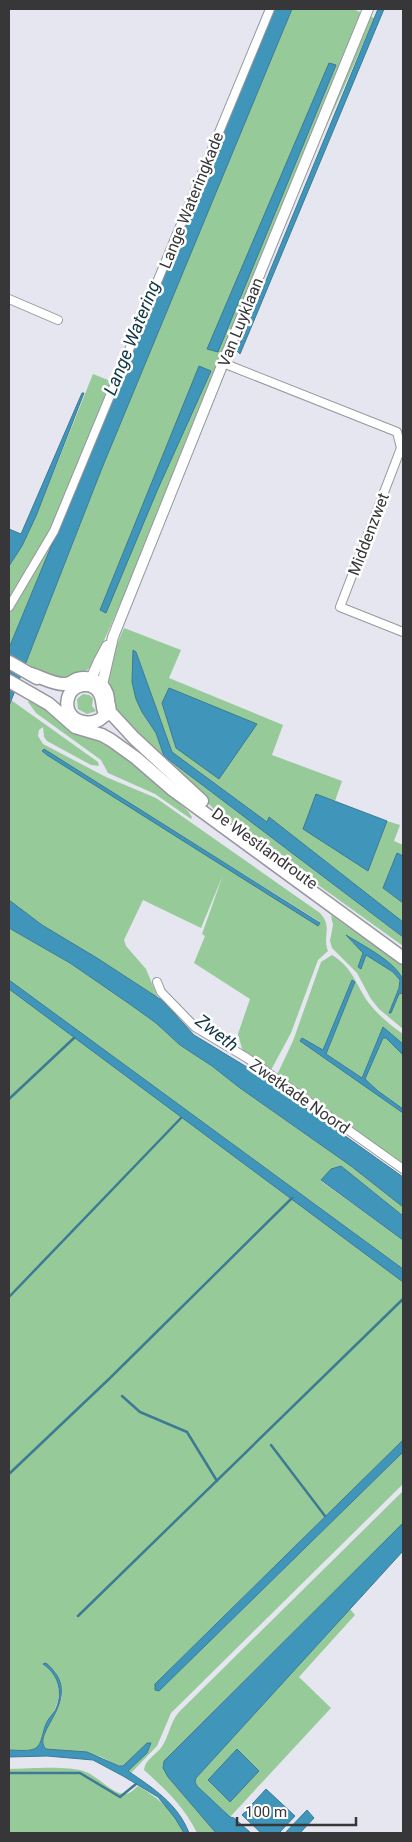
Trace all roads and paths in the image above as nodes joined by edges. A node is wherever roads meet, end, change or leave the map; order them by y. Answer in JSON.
{"nodes":[{"id":1,"x":270,"y":9,"type":"edge"},
{"id":2,"x":368,"y":9,"type":"edge"},
{"id":3,"x":9,"y":299,"type":"edge"},
{"id":4,"x":58,"y":320,"type":"dead end"},
{"id":5,"x":223,"y":363,"type":"junction"},
{"id":6,"x":9,"y":607,"type":"edge"},
{"id":7,"x":403,"y":632,"type":"edge"},
{"id":8,"x":9,"y":662,"type":"edge"},
{"id":9,"x":9,"y":681,"type":"edge"},
{"id":10,"x":93,"y":683,"type":"junction"},
{"id":11,"x":71,"y":687,"type":"junction"},
{"id":12,"x":24,"y":690,"type":"junction"},
{"id":13,"x":68,"y":704,"type":"junction"},
{"id":14,"x":107,"y":710,"type":"junction"},
{"id":15,"x":94,"y":722,"type":"junction"},
{"id":16,"x":136,"y":758,"type":"junction"},
{"id":17,"x":403,"y":949,"type":"edge"},
{"id":18,"x":403,"y":958,"type":"edge"},
{"id":19,"x":157,"y":982,"type":"dead end"},
{"id":20,"x":403,"y":1169,"type":"edge"}],
"edges":[{"from":1,"to":6,"type":"street","name":"Lange Wateringkade"},
{"from":2,"to":5,"type":"street","name":"Van Luyklaan"},
{"from":3,"to":4,"type":"street"},
{"from":5,"to":7,"type":"street","name":"Middenzwet"},
{"from":5,"to":10,"type":"street","name":"Van Luyklaan"},
{"from":8,"to":11,"type":"main road"},
{"from":9,"to":12,"type":"main road","name":"De Westlandroute"},
{"from":10,"to":11,"type":"main road"},
{"from":10,"to":14,"type":"main road"},
{"from":11,"to":13,"type":"main road"},
{"from":12,"to":13,"type":"main road","name":"De Westlandroute"},
{"from":12,"to":16,"type":"main road","name":"De Westlandroute"},
{"from":13,"to":15,"type":"main road","name":"De Westlandroute"},
{"from":14,"to":15,"type":"main road"},
{"from":14,"to":17,"type":"main road","name":"De Westlandroute"},
{"from":15,"to":16,"type":"main road","name":"De Westlandroute"},
{"from":16,"to":18,"type":"main road","name":"De Westlandroute"},
{"from":19,"to":20,"type":"street","name":"Zwetkade Noord"}]}
